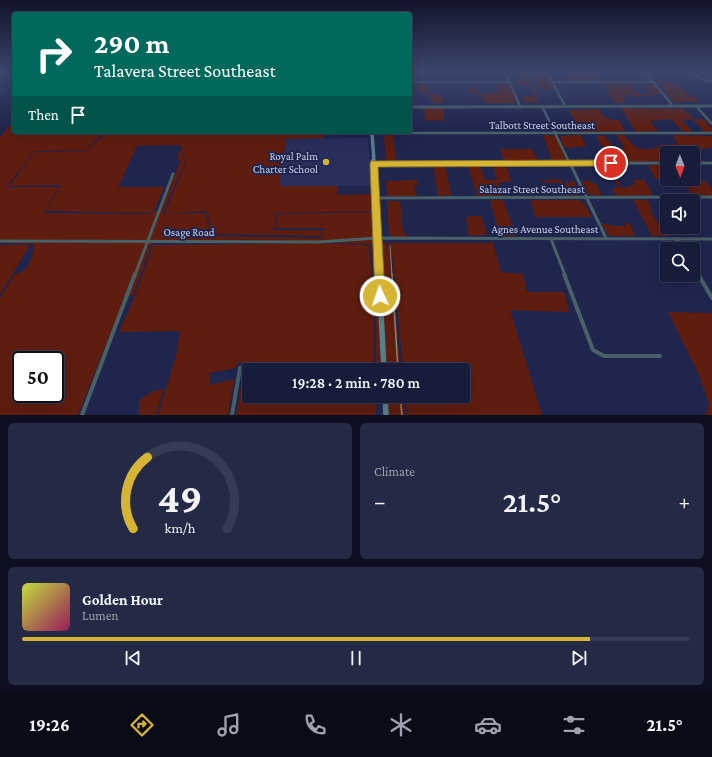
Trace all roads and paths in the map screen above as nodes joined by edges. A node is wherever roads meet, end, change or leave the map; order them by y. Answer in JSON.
{"nodes":[{"id":1,"x":514,"y":91,"type":"edge"},
{"id":2,"x":557,"y":91,"type":"edge"},
{"id":3,"x":661,"y":91,"type":"edge"},
{"id":4,"x":520,"y":106,"type":"junction"},
{"id":5,"x":542,"y":106,"type":"junction"},
{"id":6,"x":565,"y":106,"type":"junction"},
{"id":7,"x":673,"y":106,"type":"junction"},
{"id":8,"x":696,"y":106,"type":"junction"},
{"id":9,"x":712,"y":106,"type":"edge"},
{"id":10,"x":412,"y":107,"type":"edge"},
{"id":11,"x":712,"y":124,"type":"edge"},
{"id":12,"x":412,"y":133,"type":"edge"},
{"id":13,"x":555,"y":133,"type":"junction"},
{"id":14,"x":712,"y":133,"type":"edge"},
{"id":15,"x":372,"y":134,"type":"edge"},
{"id":16,"x":570,"y":163,"type":"junction"},
{"id":17,"x":660,"y":163,"type":"edge"},
{"id":18,"x":700,"y":163,"type":"edge"},
{"id":19,"x":712,"y":163,"type":"edge"},
{"id":20,"x":374,"y":164,"type":"junction"},
{"id":21,"x":173,"y":174,"type":"dead end"},
{"id":22,"x":375,"y":198,"type":"junction"},
{"id":23,"x":586,"y":198,"type":"junction"},
{"id":24,"x":712,"y":198,"type":"edge"},
{"id":25,"x":377,"y":238,"type":"junction"},
{"id":26,"x":606,"y":238,"type":"junction"},
{"id":27,"x":712,"y":238,"type":"edge"},
{"id":28,"x":551,"y":239,"type":"junction"},
{"id":29,"x":676,"y":239,"type":"junction"},
{"id":30,"x":147,"y":240,"type":"junction"},
{"id":31,"x":0,"y":241,"type":"edge"},
{"id":32,"x":678,"y":242,"type":"edge"},
{"id":33,"x":700,"y":278,"type":"edge"},
{"id":34,"x":712,"y":298,"type":"edge"},
{"id":35,"x":660,"y":356,"type":"dead end"},
{"id":36,"x":384,"y":363,"type":"edge"},
{"id":37,"x":240,"y":368,"type":"dead end"},
{"id":38,"x":385,"y":403,"type":"edge"},
{"id":39,"x":82,"y":415,"type":"edge"},
{"id":40,"x":232,"y":415,"type":"edge"},
{"id":41,"x":386,"y":415,"type":"edge"}],
"edges":[{"from":1,"to":4,"type":"street"},
{"from":2,"to":6,"type":"street"},
{"from":3,"to":7,"type":"street"},
{"from":4,"to":5,"type":"street"},
{"from":4,"to":10,"type":"street"},
{"from":5,"to":6,"type":"street"},
{"from":5,"to":13,"type":"street"},
{"from":6,"to":7,"type":"street"},
{"from":7,"to":8,"type":"street"},
{"from":8,"to":9,"type":"street"},
{"from":8,"to":11,"type":"street"},
{"from":12,"to":13,"type":"street","name":"Talbott Street Southeast"},
{"from":13,"to":14,"type":"street","name":"Talbott Street Southeast"},
{"from":13,"to":16,"type":"street"},
{"from":15,"to":20,"type":"main road"},
{"from":16,"to":17,"type":"street"},
{"from":16,"to":20,"type":"street"},
{"from":16,"to":23,"type":"street"},
{"from":18,"to":19,"type":"street"},
{"from":20,"to":22,"type":"main road"},
{"from":21,"to":30,"type":"street"},
{"from":22,"to":23,"type":"street","name":"Salazar Street Southeast"},
{"from":22,"to":25,"type":"main road"},
{"from":23,"to":24,"type":"street","name":"Salazar Street Southeast"},
{"from":23,"to":26,"type":"street"},
{"from":25,"to":28,"type":"street","name":"Agnes Avenue Southeast"},
{"from":25,"to":30,"type":"street","name":"Osage Road"},
{"from":25,"to":36,"type":"main road"},
{"from":26,"to":28,"type":"street","name":"Agnes Avenue Southeast"},
{"from":26,"to":29,"type":"street","name":"Agnes Avenue Southeast"},
{"from":27,"to":29,"type":"street","name":"Agnes Avenue Southeast"},
{"from":28,"to":35,"type":"street"},
{"from":29,"to":32,"type":"street"},
{"from":30,"to":31,"type":"street","name":"Osage Road"},
{"from":30,"to":39,"type":"street"},
{"from":33,"to":34,"type":"street"},
{"from":37,"to":40,"type":"street"},
{"from":38,"to":41,"type":"main road"}]}
